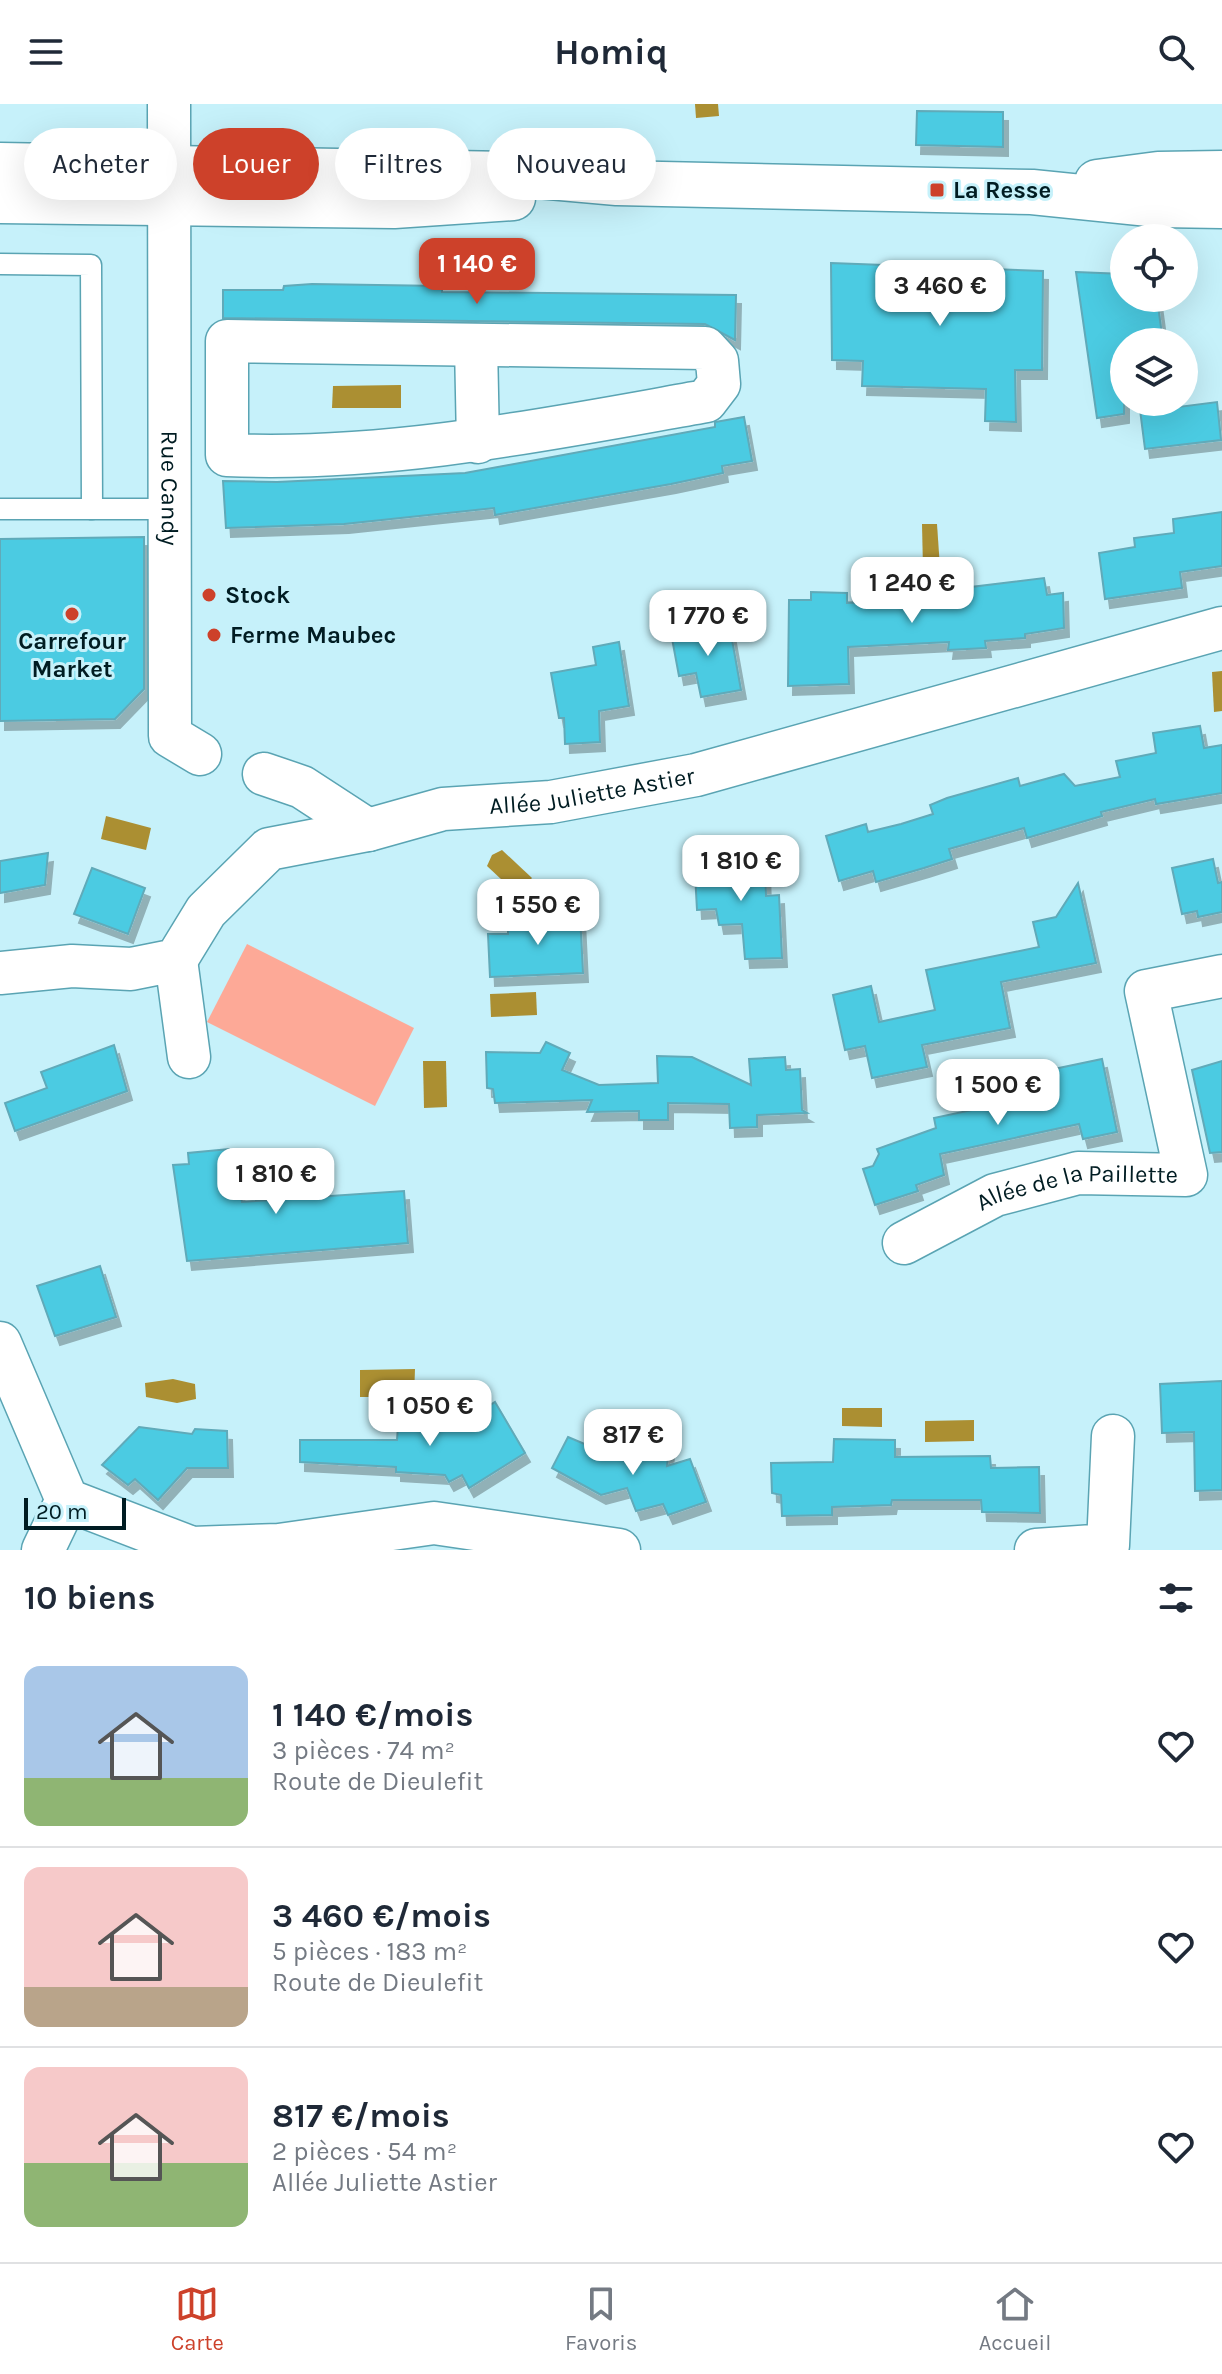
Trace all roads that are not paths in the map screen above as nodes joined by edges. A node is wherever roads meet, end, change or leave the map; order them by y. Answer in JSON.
{"nodes":[{"id":1,"x":169,"y":104,"type":"edge"},
{"id":2,"x":169,"y":128,"type":"edge"},
{"id":3,"x":0,"y":165,"type":"edge"},
{"id":4,"x":24,"y":165,"type":"edge"},
{"id":5,"x":487,"y":173,"type":"edge"},
{"id":6,"x":1222,"y":173,"type":"edge"},
{"id":7,"x":177,"y":184,"type":"edge"},
{"id":8,"x":656,"y":184,"type":"edge"},
{"id":9,"x":177,"y":186,"type":"edge"},
{"id":10,"x":1032,"y":192,"type":"junction"},
{"id":11,"x":24,"y":199,"type":"edge"},
{"id":12,"x":168,"y":200,"type":"edge"},
{"id":13,"x":505,"y":200,"type":"edge"},
{"id":14,"x":0,"y":201,"type":"edge"},
{"id":15,"x":1222,"y":206,"type":"edge"},
{"id":16,"x":0,"y":264,"type":"edge"},
{"id":17,"x":476,"y":345,"type":"junction"},
{"id":18,"x":169,"y":400,"type":"junction"},
{"id":19,"x":227,"y":406,"type":"junction"},
{"id":20,"x":478,"y":442,"type":"junction"},
{"id":21,"x":0,"y":509,"type":"edge"},
{"id":22,"x":92,"y":509,"type":"junction"},
{"id":23,"x":169,"y":509,"type":"junction"},
{"id":24,"x":1222,"y":628,"type":"edge"},
{"id":25,"x":200,"y":754,"type":"dead end"},
{"id":26,"x":264,"y":774,"type":"dead end"},
{"id":27,"x":368,"y":830,"type":"junction"},
{"id":28,"x":176,"y":960,"type":"junction"},
{"id":29,"x":0,"y":973,"type":"edge"},
{"id":30,"x":1222,"y":976,"type":"edge"},
{"id":31,"x":189,"y":1057,"type":"dead end"},
{"id":32,"x":904,"y":1243,"type":"dead end"},
{"id":33,"x":0,"y":1343,"type":"edge"},
{"id":34,"x":1113,"y":1436,"type":"dead end"},
{"id":35,"x":67,"y":1500,"type":"junction"},
{"id":36,"x":43,"y":1550,"type":"edge"},
{"id":37,"x":619,"y":1550,"type":"edge"},
{"id":38,"x":1036,"y":1550,"type":"edge"}],
"edges":[{"from":1,"to":2,"type":"street","name":"Rue Candy"},
{"from":3,"to":4,"type":"main road"},
{"from":5,"to":7,"type":"main road"},
{"from":6,"to":10,"type":"main road"},
{"from":8,"to":10,"type":"main road"},
{"from":9,"to":13,"type":"main road"},
{"from":10,"to":15,"type":"main road"},
{"from":11,"to":14,"type":"main road"},
{"from":12,"to":18,"type":"street","name":"Rue Candy"},
{"from":16,"to":22,"type":"lane"},
{"from":17,"to":19,"type":"street"},
{"from":17,"to":20,"type":"street"},
{"from":17,"to":20,"type":"street"},
{"from":18,"to":19,"type":"street"},
{"from":18,"to":23,"type":"street","name":"Rue Candy"},
{"from":19,"to":20,"type":"street"},
{"from":21,"to":22,"type":"lane"},
{"from":22,"to":23,"type":"lane"},
{"from":23,"to":25,"type":"street","name":"Rue Candy"},
{"from":24,"to":27,"type":"street","name":"Allée Juliette Astier"},
{"from":26,"to":27,"type":"street"},
{"from":27,"to":28,"type":"street","name":"Allée Juliette Astier"},
{"from":28,"to":29,"type":"street"},
{"from":28,"to":31,"type":"street"},
{"from":30,"to":32,"type":"street","name":"Allée de la Paillette"},
{"from":33,"to":35,"type":"street"},
{"from":34,"to":38,"type":"street"},
{"from":35,"to":36,"type":"street"},
{"from":35,"to":37,"type":"street"}]}
